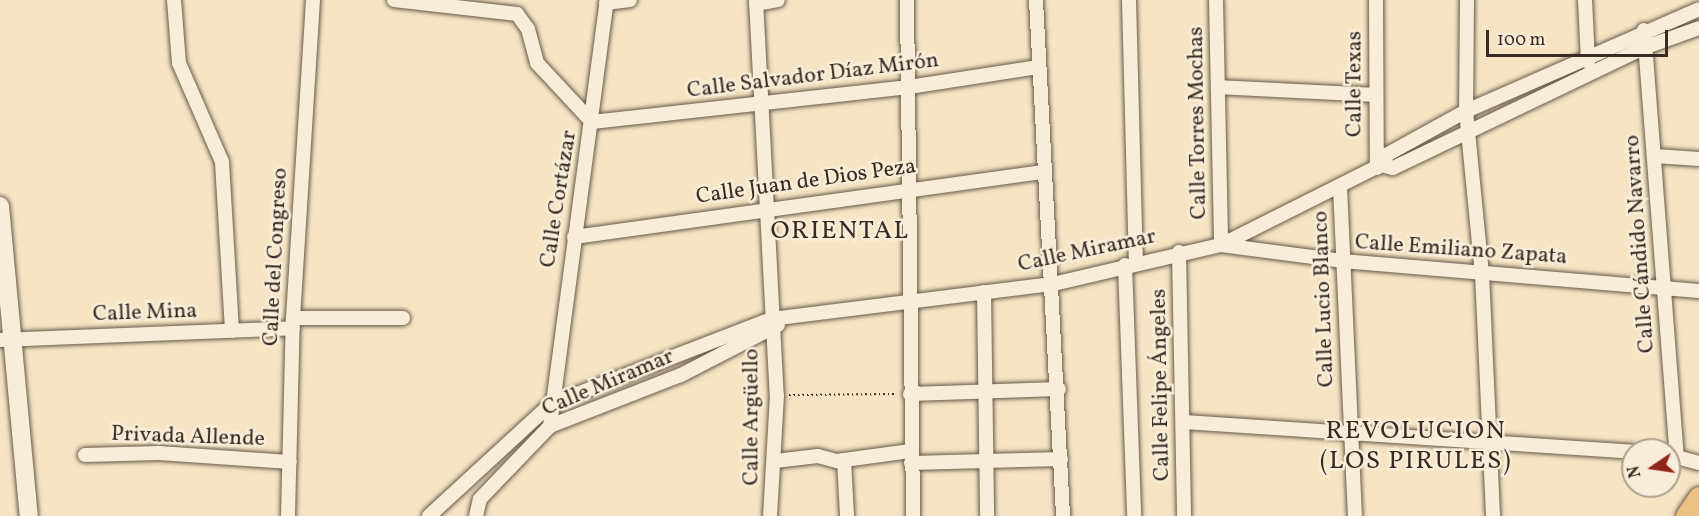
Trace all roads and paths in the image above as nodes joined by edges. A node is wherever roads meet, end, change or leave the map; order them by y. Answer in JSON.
{"nodes":[{"id":1,"x":174,"y":0,"type":"edge"},
{"id":2,"x":313,"y":0,"type":"edge"},
{"id":3,"x":394,"y":0,"type":"edge"},
{"id":4,"x":630,"y":0,"type":"edge"},
{"id":5,"x":778,"y":0,"type":"edge"},
{"id":6,"x":907,"y":0,"type":"edge"},
{"id":7,"x":1036,"y":0,"type":"edge"},
{"id":8,"x":1129,"y":0,"type":"edge"},
{"id":9,"x":1216,"y":0,"type":"edge"},
{"id":10,"x":1376,"y":0,"type":"edge"},
{"id":11,"x":1467,"y":0,"type":"edge"},
{"id":12,"x":1585,"y":0,"type":"edge"},
{"id":13,"x":607,"y":2,"type":"edge"},
{"id":14,"x":756,"y":2,"type":"edge"},
{"id":15,"x":1699,"y":9,"type":"edge"},
{"id":16,"x":1699,"y":28,"type":"edge"},
{"id":17,"x":1644,"y":30,"type":"junction"},
{"id":18,"x":1646,"y":47,"type":"junction"},
{"id":19,"x":1587,"y":54,"type":"junction"},
{"id":20,"x":1038,"y":67,"type":"junction"},
{"id":21,"x":1589,"y":73,"type":"junction"},
{"id":22,"x":909,"y":87,"type":"junction"},
{"id":23,"x":1218,"y":87,"type":"junction"},
{"id":24,"x":1375,"y":95,"type":"junction"},
{"id":25,"x":761,"y":104,"type":"junction"},
{"id":26,"x":1466,"y":111,"type":"junction"},
{"id":27,"x":592,"y":122,"type":"junction"},
{"id":28,"x":1469,"y":133,"type":"junction"},
{"id":29,"x":1655,"y":156,"type":"junction"},
{"id":30,"x":1699,"y":159,"type":"edge"},
{"id":31,"x":1379,"y":166,"type":"junction"},
{"id":32,"x":1044,"y":172,"type":"junction"},
{"id":33,"x":1341,"y":187,"type":"junction"},
{"id":34,"x":910,"y":188,"type":"junction"},
{"id":35,"x":0,"y":206,"type":"edge"},
{"id":36,"x":764,"y":208,"type":"junction"},
{"id":37,"x":574,"y":237,"type":"junction"},
{"id":38,"x":1221,"y":245,"type":"junction"},
{"id":39,"x":1179,"y":252,"type":"junction"},
{"id":40,"x":1342,"y":261,"type":"junction"},
{"id":41,"x":1130,"y":264,"type":"junction"},
{"id":42,"x":1482,"y":273,"type":"junction"},
{"id":43,"x":1053,"y":284,"type":"junction"},
{"id":44,"x":1664,"y":286,"type":"junction"},
{"id":45,"x":1699,"y":291,"type":"edge"},
{"id":46,"x":984,"y":292,"type":"junction"},
{"id":47,"x":908,"y":299,"type":"junction"},
{"id":48,"x":404,"y":318,"type":"dead end"},
{"id":49,"x":293,"y":323,"type":"junction"},
{"id":50,"x":776,"y":323,"type":"junction"},
{"id":51,"x":232,"y":331,"type":"junction"},
{"id":52,"x":8,"y":340,"type":"edge"},
{"id":53,"x":1059,"y":389,"type":"junction"},
{"id":54,"x":985,"y":393,"type":"junction"},
{"id":55,"x":910,"y":394,"type":"junction"},
{"id":56,"x":777,"y":395,"type":"junction"},
{"id":57,"x":550,"y":404,"type":"junction"},
{"id":58,"x":1184,"y":422,"type":"junction"},
{"id":59,"x":549,"y":426,"type":"junction"},
{"id":60,"x":1351,"y":433,"type":"junction"},
{"id":61,"x":1672,"y":438,"type":"edge"},
{"id":62,"x":1492,"y":443,"type":"junction"},
{"id":63,"x":1621,"y":451,"type":"edge"},
{"id":64,"x":85,"y":455,"type":"dead end"},
{"id":65,"x":911,"y":457,"type":"junction"},
{"id":66,"x":1681,"y":457,"type":"edge"},
{"id":67,"x":1061,"y":459,"type":"junction"},
{"id":68,"x":843,"y":460,"type":"junction"},
{"id":69,"x":775,"y":461,"type":"junction"},
{"id":70,"x":290,"y":462,"type":"junction"},
{"id":71,"x":986,"y":463,"type":"junction"},
{"id":72,"x":1699,"y":463,"type":"edge"},
{"id":73,"x":1699,"y":497,"type":"edge"},
{"id":74,"x":29,"y":516,"type":"edge"},
{"id":75,"x":288,"y":516,"type":"edge"},
{"id":76,"x":429,"y":516,"type":"edge"},
{"id":77,"x":476,"y":516,"type":"edge"},
{"id":78,"x":770,"y":516,"type":"edge"},
{"id":79,"x":847,"y":516,"type":"edge"},
{"id":80,"x":913,"y":516,"type":"edge"},
{"id":81,"x":987,"y":516,"type":"edge"},
{"id":82,"x":1063,"y":516,"type":"edge"},
{"id":83,"x":1134,"y":516,"type":"edge"},
{"id":84,"x":1184,"y":516,"type":"edge"},
{"id":85,"x":1355,"y":516,"type":"edge"},
{"id":86,"x":1493,"y":516,"type":"edge"},
{"id":87,"x":1686,"y":516,"type":"edge"}],
"edges":[{"from":1,"to":51,"type":"street"},
{"from":2,"to":49,"type":"street","name":"Calle del Congreso"},
{"from":3,"to":27,"type":"street"},
{"from":4,"to":13,"type":"street"},
{"from":5,"to":14,"type":"street"},
{"from":6,"to":22,"type":"street"},
{"from":7,"to":20,"type":"street"},
{"from":8,"to":41,"type":"street","name":"Calle Felipe Ángeles"},
{"from":9,"to":23,"type":"street","name":"Calle Torres Mochas"},
{"from":10,"to":24,"type":"street","name":"Calle Texas"},
{"from":11,"to":26,"type":"street"},
{"from":12,"to":19,"type":"street"},
{"from":13,"to":27,"type":"street","name":"Calle Cortázar"},
{"from":14,"to":25,"type":"street","name":"Calle Argüello"},
{"from":15,"to":17,"type":"street","name":"Calle Miramar"},
{"from":16,"to":18,"type":"street","name":"Calle Miramar"},
{"from":17,"to":18,"type":"street","name":"Calle Cándido Navarro"},
{"from":17,"to":19,"type":"street","name":"Calle Miramar"},
{"from":18,"to":21,"type":"street","name":"Calle Miramar"},
{"from":18,"to":29,"type":"street","name":"Calle Cándido Navarro"},
{"from":19,"to":21,"type":"street"},
{"from":19,"to":26,"type":"street","name":"Calle Miramar"},
{"from":20,"to":22,"type":"street","name":"Calle Salvador Díaz Mirón"},
{"from":20,"to":32,"type":"street"},
{"from":21,"to":28,"type":"street","name":"Calle Miramar"},
{"from":22,"to":25,"type":"street","name":"Calle Salvador Díaz Mirón"},
{"from":22,"to":34,"type":"street"},
{"from":23,"to":24,"type":"street"},
{"from":23,"to":38,"type":"street","name":"Calle Torres Mochas"},
{"from":24,"to":31,"type":"street","name":"Calle Texas"},
{"from":25,"to":27,"type":"street","name":"Calle Salvador Díaz Mirón"},
{"from":25,"to":36,"type":"street","name":"Calle Argüello"},
{"from":26,"to":28,"type":"street"},
{"from":26,"to":31,"type":"street","name":"Calle Miramar"},
{"from":27,"to":37,"type":"street","name":"Calle Cortázar"},
{"from":28,"to":31,"type":"street","name":"Calle Miramar"},
{"from":28,"to":42,"type":"street"},
{"from":29,"to":30,"type":"street"},
{"from":29,"to":44,"type":"street","name":"Calle Cándido Navarro"},
{"from":31,"to":33,"type":"street","name":"Calle Miramar"},
{"from":32,"to":34,"type":"street","name":"Calle Juan de Dios Peza"},
{"from":32,"to":43,"type":"street"},
{"from":33,"to":38,"type":"street","name":"Calle Miramar"},
{"from":33,"to":40,"type":"street","name":"Calle Lucio Blanco"},
{"from":34,"to":36,"type":"street","name":"Calle Juan de Dios Peza"},
{"from":34,"to":47,"type":"street"},
{"from":35,"to":52,"type":"street"},
{"from":36,"to":37,"type":"street","name":"Calle Juan de Dios Peza"},
{"from":36,"to":50,"type":"street","name":"Calle Argüello"},
{"from":37,"to":57,"type":"street","name":"Calle Cortázar"},
{"from":38,"to":39,"type":"street","name":"Calle Miramar"},
{"from":38,"to":40,"type":"street","name":"Calle Emiliano Zapata"},
{"from":39,"to":41,"type":"street","name":"Calle Miramar"},
{"from":39,"to":58,"type":"street","name":"Calle Felipe Ángeles"},
{"from":40,"to":42,"type":"street","name":"Calle Emiliano Zapata"},
{"from":40,"to":60,"type":"street","name":"Calle Lucio Blanco"},
{"from":41,"to":43,"type":"street","name":"Calle Miramar"},
{"from":41,"to":83,"type":"street","name":"Calle Felipe Ángeles"},
{"from":42,"to":44,"type":"street","name":"Calle Emiliano Zapata"},
{"from":42,"to":62,"type":"street"},
{"from":43,"to":46,"type":"street","name":"Calle Miramar"},
{"from":43,"to":53,"type":"street"},
{"from":44,"to":45,"type":"street","name":"Calle Emiliano Zapata"},
{"from":44,"to":61,"type":"street","name":"Calle Cándido Navarro"},
{"from":46,"to":47,"type":"street","name":"Calle Miramar"},
{"from":46,"to":54,"type":"street"},
{"from":47,"to":50,"type":"street","name":"Calle Miramar"},
{"from":47,"to":55,"type":"street"},
{"from":48,"to":49,"type":"street","name":"Calle Mina"},
{"from":49,"to":51,"type":"street","name":"Calle Mina"},
{"from":49,"to":70,"type":"street","name":"Calle del Congreso"},
{"from":50,"to":56,"type":"street","name":"Calle Argüello"},
{"from":50,"to":57,"type":"street","name":"Calle Miramar"},
{"from":50,"to":59,"type":"street","name":"Calle Miramar"},
{"from":51,"to":52,"type":"street","name":"Calle Mina"},
{"from":52,"to":74,"type":"street"},
{"from":53,"to":54,"type":"street"},
{"from":53,"to":67,"type":"street"},
{"from":54,"to":55,"type":"street"},
{"from":54,"to":71,"type":"street"},
{"from":55,"to":56,"type":"path"},
{"from":55,"to":65,"type":"street"},
{"from":56,"to":69,"type":"street","name":"Calle Argüello"},
{"from":57,"to":59,"type":"street","name":"Calle Cortázar"},
{"from":57,"to":76,"type":"street"},
{"from":58,"to":60,"type":"street"},
{"from":58,"to":84,"type":"street","name":"Calle Felipe Ángeles"},
{"from":59,"to":77,"type":"street","name":"Calle Miramar"},
{"from":60,"to":62,"type":"street"},
{"from":60,"to":85,"type":"street","name":"Calle Lucio Blanco"},
{"from":62,"to":63,"type":"street"},
{"from":62,"to":86,"type":"street"},
{"from":64,"to":70,"type":"street","name":"Privada Allende"},
{"from":65,"to":68,"type":"street"},
{"from":65,"to":71,"type":"street"},
{"from":65,"to":80,"type":"street"},
{"from":66,"to":72,"type":"street"},
{"from":67,"to":71,"type":"street"},
{"from":67,"to":82,"type":"street"},
{"from":68,"to":69,"type":"street"},
{"from":68,"to":79,"type":"street"},
{"from":69,"to":78,"type":"street","name":"Calle Argüello"},
{"from":70,"to":75,"type":"street","name":"Calle del Congreso"},
{"from":71,"to":81,"type":"street"},
{"from":73,"to":87,"type":"main road"}]}
